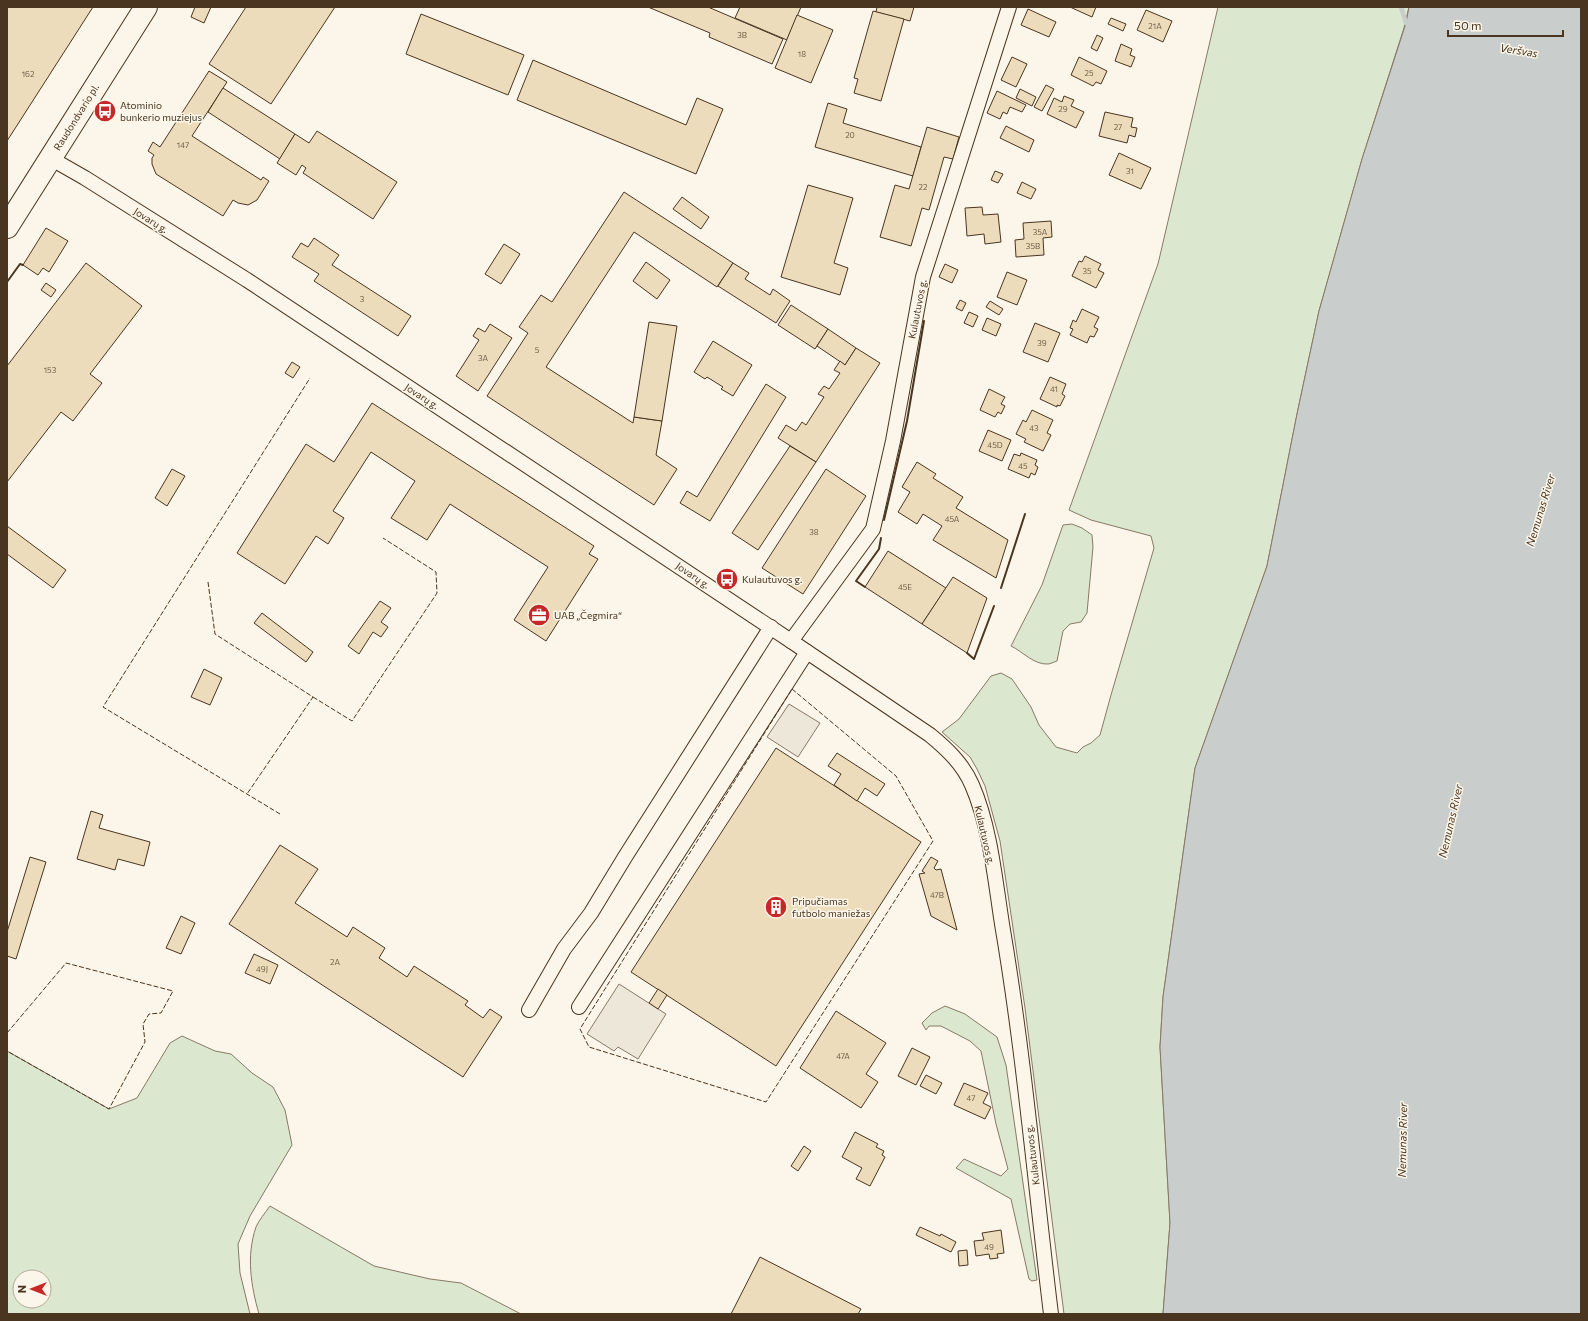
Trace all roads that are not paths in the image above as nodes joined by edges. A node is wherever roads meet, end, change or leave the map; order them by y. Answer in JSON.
{"nodes":[{"id":1,"x":146,"y":7,"type":"edge"},
{"id":2,"x":1009,"y":7,"type":"edge"},
{"id":3,"x":50,"y":158,"type":"junction"},
{"id":4,"x":7,"y":227,"type":"edge"},
{"id":5,"x":770,"y":627,"type":"junction"},
{"id":6,"x":791,"y":641,"type":"junction"},
{"id":7,"x":808,"y":652,"type":"junction"},
{"id":8,"x":579,"y":1007,"type":"dead end"},
{"id":9,"x":529,"y":1010,"type":"dead end"},
{"id":10,"x":1051,"y":1314,"type":"edge"}],
"edges":[{"from":1,"to":3,"type":"main road","name":"Raudondvario pl."},
{"from":2,"to":6,"type":"street","name":"Kulautuvos g."},
{"from":3,"to":4,"type":"main road","name":"Raudondvario pl."},
{"from":3,"to":5,"type":"street","name":"Jovarų g."},
{"from":5,"to":6,"type":"street","name":"Jovarų g."},
{"from":5,"to":9,"type":"street"},
{"from":6,"to":7,"type":"street","name":"Kulautuvos g."},
{"from":7,"to":8,"type":"street"},
{"from":7,"to":10,"type":"street","name":"Kulautuvos g."}]}
